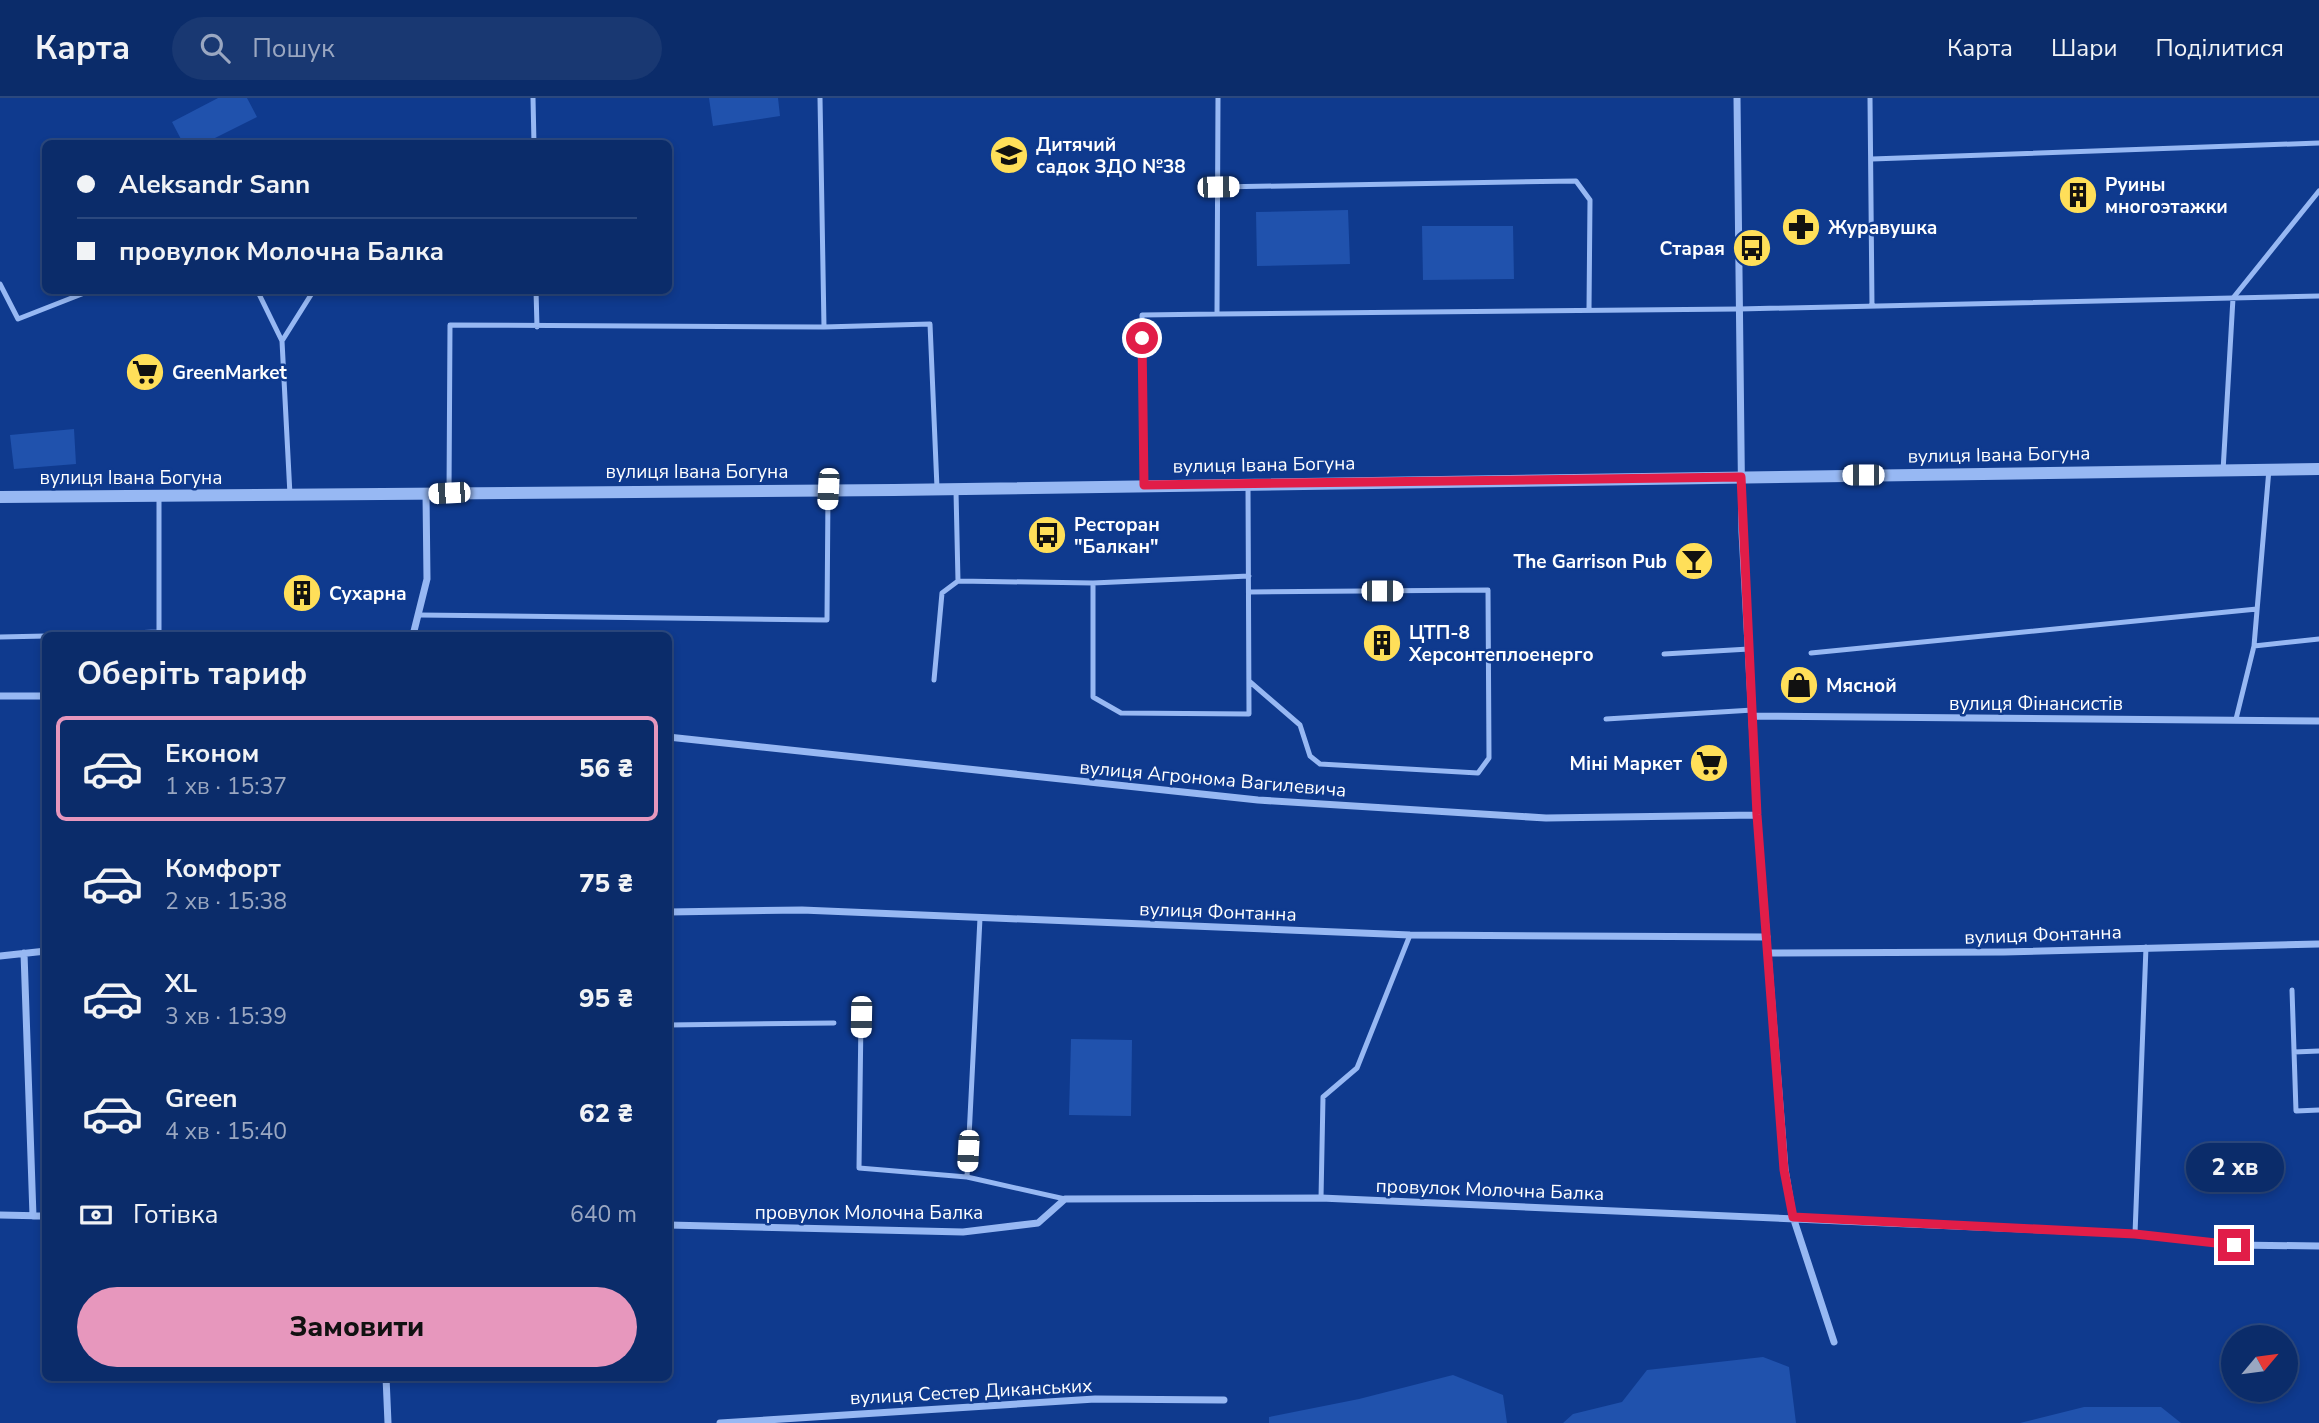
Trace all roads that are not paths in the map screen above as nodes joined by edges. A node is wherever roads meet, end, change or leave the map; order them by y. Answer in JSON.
{"nodes":[{"id":1,"x":533,"y":98,"type":"edge"},
{"id":2,"x":820,"y":98,"type":"edge"},
{"id":3,"x":1218,"y":98,"type":"edge"},
{"id":4,"x":1737,"y":98,"type":"edge"},
{"id":5,"x":1870,"y":98,"type":"edge"},
{"id":6,"x":534,"y":140,"type":"edge"},
{"id":7,"x":2319,"y":143,"type":"edge"},
{"id":8,"x":1872,"y":159,"type":"junction"},
{"id":9,"x":1218,"y":187,"type":"junction"},
{"id":10,"x":2319,"y":191,"type":"edge"},
{"id":11,"x":0,"y":284,"type":"edge"},
{"id":12,"x":82,"y":294,"type":"edge"},
{"id":13,"x":259,"y":294,"type":"edge"},
{"id":14,"x":311,"y":294,"type":"edge"},
{"id":15,"x":536,"y":294,"type":"edge"},
{"id":16,"x":2319,"y":296,"type":"edge"},
{"id":17,"x":2233,"y":298,"type":"junction"},
{"id":18,"x":1872,"y":306,"type":"junction"},
{"id":19,"x":1739,"y":309,"type":"junction"},
{"id":20,"x":1589,"y":310,"type":"junction"},
{"id":21,"x":1217,"y":314,"type":"junction"},
{"id":22,"x":537,"y":327,"type":"junction"},
{"id":23,"x":824,"y":327,"type":"junction"},
{"id":24,"x":282,"y":341,"type":"junction"},
{"id":25,"x":2319,"y":469,"type":"edge"},
{"id":26,"x":2269,"y":470,"type":"junction"},
{"id":27,"x":2223,"y":471,"type":"junction"},
{"id":28,"x":1741,"y":477,"type":"junction"},
{"id":29,"x":1248,"y":483,"type":"junction"},
{"id":30,"x":1144,"y":485,"type":"junction"},
{"id":31,"x":937,"y":488,"type":"junction"},
{"id":32,"x":956,"y":488,"type":"junction"},
{"id":33,"x":828,"y":489,"type":"junction"},
{"id":34,"x":449,"y":493,"type":"junction"},
{"id":35,"x":426,"y":494,"type":"junction"},
{"id":36,"x":159,"y":495,"type":"junction"},
{"id":37,"x":0,"y":497,"type":"edge"},
{"id":38,"x":290,"y":497,"type":"junction"},
{"id":39,"x":1249,"y":576,"type":"junction"},
{"id":40,"x":958,"y":581,"type":"junction"},
{"id":41,"x":1093,"y":583,"type":"junction"},
{"id":42,"x":1249,"y":592,"type":"junction"},
{"id":43,"x":2258,"y":609,"type":"junction"},
{"id":44,"x":419,"y":615,"type":"junction"},
{"id":45,"x":159,"y":632,"type":"edge"},
{"id":46,"x":415,"y":632,"type":"edge"},
{"id":47,"x":42,"y":636,"type":"edge"},
{"id":48,"x":0,"y":637,"type":"edge"},
{"id":49,"x":2319,"y":639,"type":"edge"},
{"id":50,"x":2254,"y":646,"type":"junction"},
{"id":51,"x":1749,"y":649,"type":"junction"},
{"id":52,"x":1811,"y":653,"type":"dead end"},
{"id":53,"x":1664,"y":654,"type":"dead end"},
{"id":54,"x":934,"y":680,"type":"dead end"},
{"id":55,"x":1249,"y":681,"type":"junction"},
{"id":56,"x":0,"y":696,"type":"edge"},
{"id":57,"x":42,"y":696,"type":"edge"},
{"id":58,"x":1753,"y":713,"type":"junction"},
{"id":59,"x":1606,"y":719,"type":"dead end"},
{"id":60,"x":2236,"y":719,"type":"junction"},
{"id":61,"x":2319,"y":721,"type":"edge"},
{"id":62,"x":672,"y":737,"type":"edge"},
{"id":63,"x":1757,"y":815,"type":"junction"},
{"id":64,"x":672,"y":912,"type":"edge"},
{"id":65,"x":980,"y":918,"type":"junction"},
{"id":66,"x":1410,"y":935,"type":"junction"},
{"id":67,"x":1767,"y":937,"type":"junction"},
{"id":68,"x":2319,"y":944,"type":"edge"},
{"id":69,"x":2146,"y":947,"type":"junction"},
{"id":70,"x":42,"y":951,"type":"edge"},
{"id":71,"x":24,"y":953,"type":"junction"},
{"id":72,"x":1769,"y":953,"type":"junction"},
{"id":73,"x":0,"y":956,"type":"edge"},
{"id":74,"x":2292,"y":990,"type":"dead end"},
{"id":75,"x":861,"y":1017,"type":"dead end"},
{"id":76,"x":834,"y":1023,"type":"dead end"},
{"id":77,"x":672,"y":1025,"type":"edge"},
{"id":78,"x":2319,"y":1051,"type":"edge"},
{"id":79,"x":2294,"y":1052,"type":"junction"},
{"id":80,"x":2319,"y":1111,"type":"edge"},
{"id":81,"x":967,"y":1177,"type":"junction"},
{"id":82,"x":1321,"y":1198,"type":"junction"},
{"id":83,"x":1065,"y":1199,"type":"junction"},
{"id":84,"x":0,"y":1215,"type":"edge"},
{"id":85,"x":33,"y":1216,"type":"junction"},
{"id":86,"x":42,"y":1216,"type":"edge"},
{"id":87,"x":1793,"y":1217,"type":"junction"},
{"id":88,"x":672,"y":1225,"type":"edge"},
{"id":89,"x":2135,"y":1234,"type":"junction"},
{"id":90,"x":2319,"y":1246,"type":"edge"},
{"id":91,"x":1834,"y":1342,"type":"dead end"},
{"id":92,"x":386,"y":1381,"type":"edge"},
{"id":93,"x":1224,"y":1400,"type":"dead end"},
{"id":94,"x":388,"y":1423,"type":"edge"},
{"id":95,"x":720,"y":1423,"type":"edge"}],
"edges":[{"from":1,"to":6,"type":"lane"},
{"from":2,"to":23,"type":"lane"},
{"from":3,"to":9,"type":"lane"},
{"from":4,"to":19,"type":"street"},
{"from":5,"to":8,"type":"lane"},
{"from":7,"to":8,"type":"lane"},
{"from":8,"to":18,"type":"lane"},
{"from":9,"to":20,"type":"lane"},
{"from":9,"to":21,"type":"lane"},
{"from":10,"to":17,"type":"lane"},
{"from":11,"to":12,"type":"lane"},
{"from":13,"to":24,"type":"lane"},
{"from":14,"to":24,"type":"lane"},
{"from":15,"to":22,"type":"lane"},
{"from":16,"to":17,"type":"lane"},
{"from":17,"to":18,"type":"lane"},
{"from":17,"to":27,"type":"lane"},
{"from":18,"to":19,"type":"lane"},
{"from":19,"to":20,"type":"lane"},
{"from":19,"to":28,"type":"street"},
{"from":20,"to":21,"type":"lane"},
{"from":21,"to":30,"type":"lane"},
{"from":22,"to":23,"type":"lane"},
{"from":22,"to":34,"type":"lane"},
{"from":23,"to":31,"type":"lane"},
{"from":24,"to":38,"type":"lane"},
{"from":25,"to":26,"type":"street","name":"вулиця Івана Богуна"},
{"from":26,"to":27,"type":"street","name":"вулиця Івана Богуна"},
{"from":26,"to":43,"type":"lane"},
{"from":27,"to":28,"type":"street","name":"вулиця Івана Богуна"},
{"from":28,"to":29,"type":"street","name":"вулиця Івана Богуна"},
{"from":28,"to":51,"type":"street"},
{"from":29,"to":30,"type":"street","name":"вулиця Івана Богуна"},
{"from":29,"to":39,"type":"lane"},
{"from":30,"to":32,"type":"street","name":"вулиця Івана Богуна"},
{"from":31,"to":32,"type":"street","name":"вулиця Івана Богуна"},
{"from":31,"to":33,"type":"street","name":"вулиця Івана Богуна"},
{"from":32,"to":40,"type":"lane"},
{"from":33,"to":34,"type":"street","name":"вулиця Івана Богуна"},
{"from":33,"to":44,"type":"lane"},
{"from":34,"to":35,"type":"street","name":"вулиця Івана Богуна"},
{"from":35,"to":38,"type":"street","name":"вулиця Івана Богуна"},
{"from":35,"to":44,"type":"street"},
{"from":36,"to":37,"type":"street","name":"вулиця Івана Богуна"},
{"from":36,"to":38,"type":"street","name":"вулиця Івана Богуна"},
{"from":36,"to":45,"type":"lane"},
{"from":39,"to":41,"type":"lane"},
{"from":39,"to":42,"type":"lane"},
{"from":40,"to":41,"type":"lane"},
{"from":40,"to":54,"type":"lane"},
{"from":41,"to":55,"type":"lane"},
{"from":42,"to":55,"type":"lane"},
{"from":42,"to":55,"type":"lane"},
{"from":43,"to":50,"type":"lane"},
{"from":43,"to":52,"type":"lane"},
{"from":44,"to":46,"type":"street"},
{"from":47,"to":48,"type":"lane"},
{"from":49,"to":50,"type":"lane"},
{"from":50,"to":60,"type":"lane"},
{"from":51,"to":53,"type":"lane"},
{"from":51,"to":58,"type":"street"},
{"from":56,"to":57,"type":"street"},
{"from":58,"to":59,"type":"lane"},
{"from":58,"to":60,"type":"street","name":"вулиця Фінансистів"},
{"from":58,"to":63,"type":"street"},
{"from":60,"to":61,"type":"street","name":"вулиця Фінансистів"},
{"from":62,"to":63,"type":"street","name":"вулиця Агронома Вагилевича"},
{"from":63,"to":67,"type":"street"},
{"from":64,"to":65,"type":"street","name":"вулиця Фонтанна"},
{"from":65,"to":66,"type":"street","name":"вулиця Фонтанна"},
{"from":65,"to":81,"type":"lane"},
{"from":66,"to":67,"type":"street","name":"вулиця Фонтанна"},
{"from":66,"to":82,"type":"lane"},
{"from":67,"to":72,"type":"street"},
{"from":68,"to":69,"type":"street","name":"вулиця Фонтанна"},
{"from":69,"to":72,"type":"street","name":"вулиця Фонтанна"},
{"from":69,"to":89,"type":"lane"},
{"from":70,"to":71,"type":"street"},
{"from":71,"to":73,"type":"street"},
{"from":71,"to":85,"type":"street"},
{"from":72,"to":87,"type":"street"},
{"from":74,"to":79,"type":"lane"},
{"from":75,"to":81,"type":"lane"},
{"from":76,"to":77,"type":"lane"},
{"from":78,"to":79,"type":"lane"},
{"from":79,"to":80,"type":"lane"},
{"from":81,"to":83,"type":"lane"},
{"from":82,"to":83,"type":"street","name":"провулок Молочна Балка"},
{"from":82,"to":87,"type":"street","name":"провулок Молочна Балка"},
{"from":83,"to":88,"type":"street","name":"провулок Молочна Балка"},
{"from":84,"to":85,"type":"street"},
{"from":85,"to":86,"type":"street"},
{"from":87,"to":89,"type":"street","name":"провулок Молочна Балка"},
{"from":87,"to":91,"type":"street"},
{"from":89,"to":90,"type":"street","name":"провулок Молочна Балка"},
{"from":92,"to":94,"type":"street"},
{"from":93,"to":95,"type":"street","name":"вулиця Сестер Диканських"}]}
